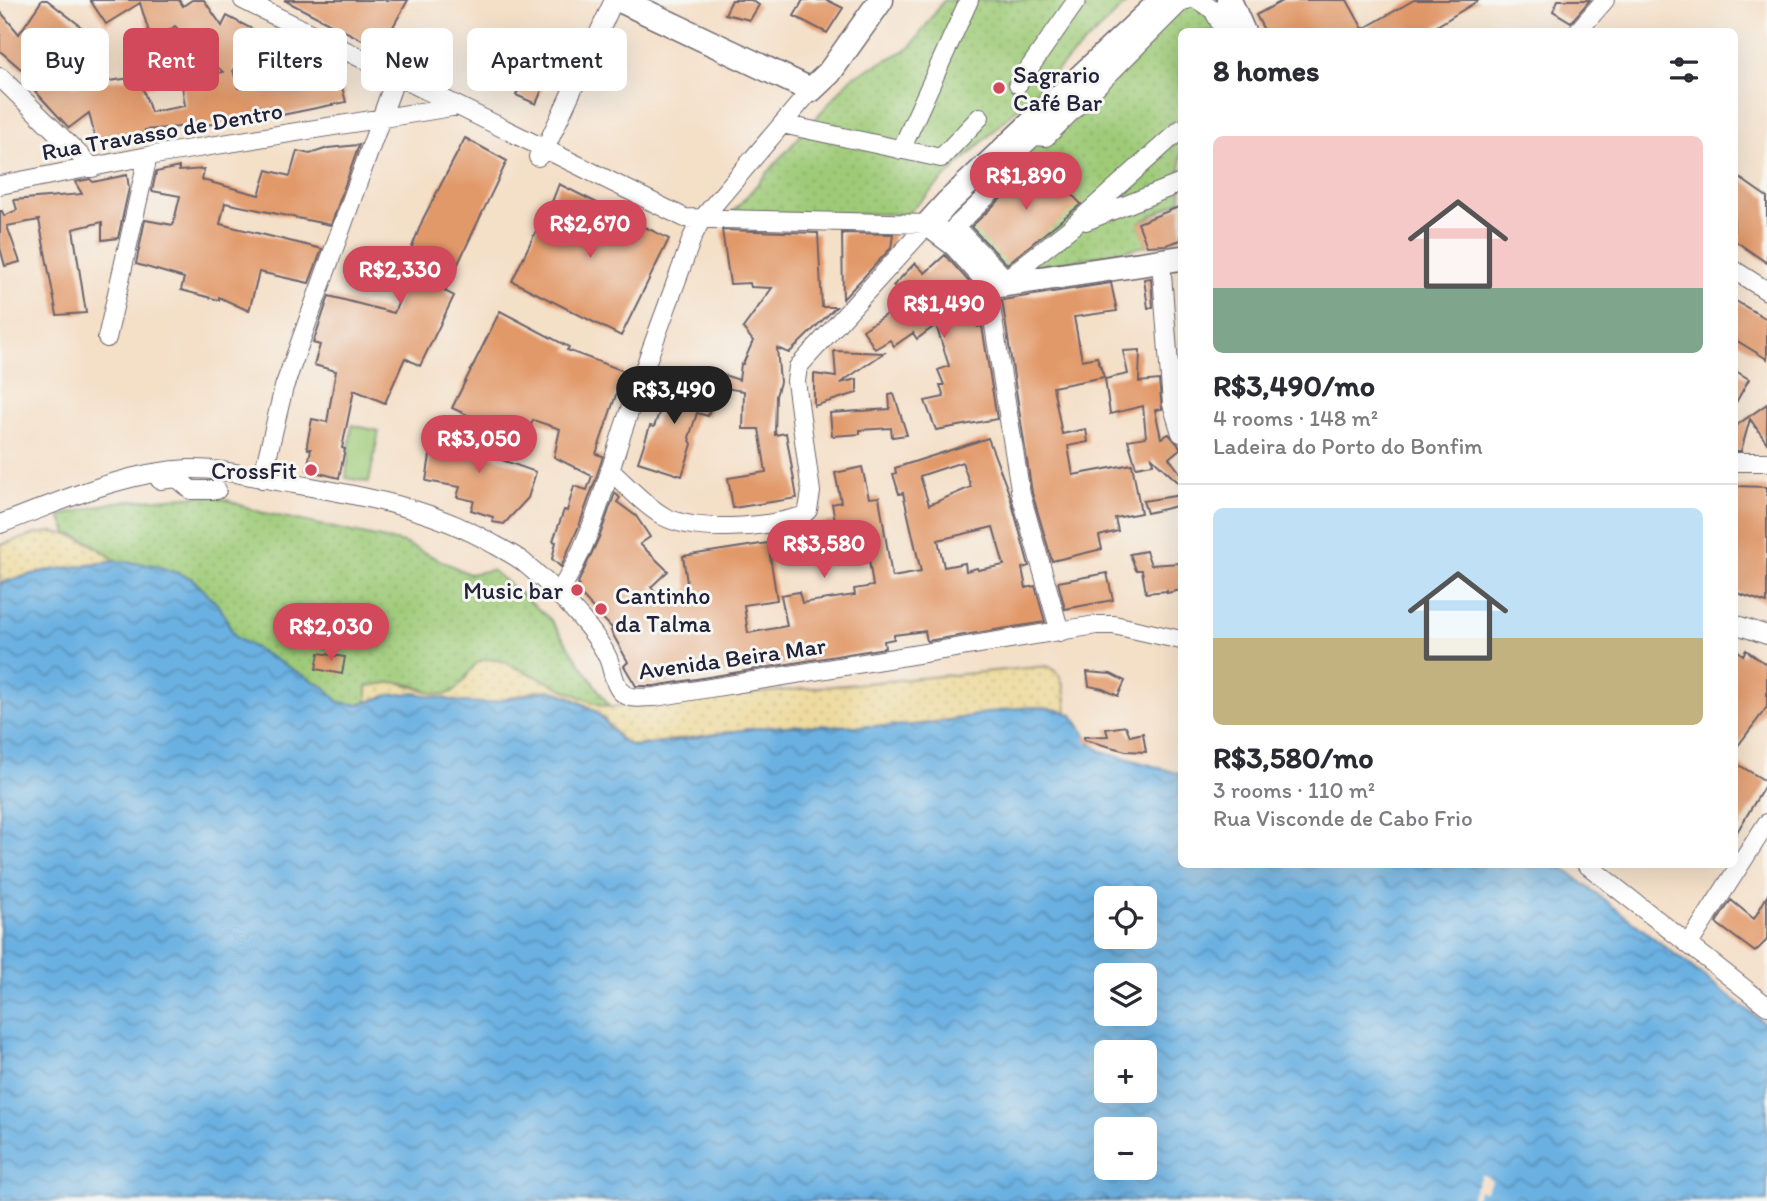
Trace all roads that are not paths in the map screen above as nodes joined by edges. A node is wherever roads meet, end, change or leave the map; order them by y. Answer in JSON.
{"nodes":[{"id":1,"x":243,"y":0,"type":"edge"},
{"id":2,"x":614,"y":0,"type":"edge"},
{"id":3,"x":620,"y":0,"type":"edge"},
{"id":4,"x":881,"y":0,"type":"edge"},
{"id":5,"x":969,"y":0,"type":"edge"},
{"id":6,"x":1077,"y":0,"type":"edge"},
{"id":7,"x":1162,"y":0,"type":"edge"},
{"id":8,"x":1187,"y":0,"type":"edge"},
{"id":9,"x":1198,"y":0,"type":"edge"},
{"id":10,"x":1605,"y":0,"type":"edge"},
{"id":11,"x":1231,"y":1,"type":"edge"},
{"id":12,"x":1223,"y":28,"type":"edge"},
{"id":13,"x":1241,"y":28,"type":"edge"},
{"id":14,"x":1580,"y":28,"type":"edge"},
{"id":15,"x":361,"y":59,"type":"edge"},
{"id":16,"x":0,"y":77,"type":"edge"},
{"id":17,"x":1018,"y":84,"type":"dead end"},
{"id":18,"x":811,"y":90,"type":"junction"},
{"id":19,"x":391,"y":91,"type":"edge"},
{"id":20,"x":426,"y":91,"type":"edge"},
{"id":21,"x":458,"y":106,"type":"junction"},
{"id":22,"x":980,"y":117,"type":"dead end"},
{"id":23,"x":381,"y":118,"type":"junction"},
{"id":24,"x":782,"y":124,"type":"junction"},
{"id":25,"x":1178,"y":132,"type":"edge"},
{"id":26,"x":901,"y":150,"type":"junction"},
{"id":27,"x":541,"y":153,"type":"junction"},
{"id":28,"x":148,"y":156,"type":"junction"},
{"id":29,"x":93,"y":167,"type":"junction"},
{"id":30,"x":1178,"y":184,"type":"edge"},
{"id":31,"x":0,"y":185,"type":"edge"},
{"id":32,"x":701,"y":220,"type":"junction"},
{"id":33,"x":928,"y":224,"type":"junction"},
{"id":34,"x":1073,"y":226,"type":"junction"},
{"id":35,"x":1171,"y":259,"type":"edge"},
{"id":36,"x":1738,"y":273,"type":"edge"},
{"id":37,"x":993,"y":286,"type":"junction"},
{"id":38,"x":1767,"y":291,"type":"edge"},
{"id":39,"x":107,"y":338,"type":"dead end"},
{"id":40,"x":1178,"y":423,"type":"edge"},
{"id":41,"x":1738,"y":462,"type":"edge"},
{"id":42,"x":1767,"y":462,"type":"edge"},
{"id":43,"x":610,"y":470,"type":"junction"},
{"id":44,"x":262,"y":478,"type":"junction"},
{"id":45,"x":217,"y":490,"type":"dead end"},
{"id":46,"x":0,"y":526,"type":"edge"},
{"id":47,"x":557,"y":595,"type":"junction"},
{"id":48,"x":1738,"y":625,"type":"edge"},
{"id":49,"x":1060,"y":632,"type":"junction"},
{"id":50,"x":1767,"y":635,"type":"edge"},
{"id":51,"x":1178,"y":639,"type":"edge"},
{"id":52,"x":1767,"y":823,"type":"edge"},
{"id":53,"x":1591,"y":868,"type":"edge"},
{"id":54,"x":1738,"y":868,"type":"edge"},
{"id":55,"x":1738,"y":868,"type":"edge"},
{"id":56,"x":1689,"y":944,"type":"junction"},
{"id":57,"x":1767,"y":1006,"type":"edge"}],
"edges":[{"from":1,"to":15,"type":"street"},
{"from":2,"to":27,"type":"street"},
{"from":3,"to":18,"type":"street"},
{"from":4,"to":18,"type":"street"},
{"from":5,"to":26,"type":"street"},
{"from":6,"to":17,"type":"street"},
{"from":7,"to":33,"type":"street"},
{"from":8,"to":34,"type":"street"},
{"from":9,"to":12,"type":"street"},
{"from":10,"to":14,"type":"street"},
{"from":11,"to":13,"type":"street"},
{"from":16,"to":29,"type":"street"},
{"from":18,"to":24,"type":"street"},
{"from":19,"to":23,"type":"street"},
{"from":20,"to":21,"type":"street"},
{"from":21,"to":23,"type":"street","name":"Rua Travasso de Dentro"},
{"from":21,"to":27,"type":"street"},
{"from":22,"to":26,"type":"street"},
{"from":23,"to":28,"type":"street","name":"Rua Travasso de Dentro"},
{"from":23,"to":44,"type":"street"},
{"from":24,"to":26,"type":"street"},
{"from":24,"to":32,"type":"street"},
{"from":25,"to":34,"type":"street"},
{"from":27,"to":32,"type":"street"},
{"from":28,"to":29,"type":"street","name":"Rua Travasso de Dentro"},
{"from":28,"to":39,"type":"street"},
{"from":29,"to":31,"type":"street","name":"Rua Travasso de Dentro"},
{"from":30,"to":34,"type":"street"},
{"from":32,"to":33,"type":"street"},
{"from":32,"to":43,"type":"street"},
{"from":33,"to":37,"type":"street"},
{"from":33,"to":43,"type":"street"},
{"from":35,"to":37,"type":"street"},
{"from":35,"to":40,"type":"street"},
{"from":36,"to":38,"type":"street"},
{"from":37,"to":49,"type":"street"},
{"from":41,"to":42,"type":"street"},
{"from":43,"to":47,"type":"street"},
{"from":44,"to":46,"type":"street","name":"Avenida Beira Mar"},
{"from":44,"to":47,"type":"street","name":"Avenida Beira Mar"},
{"from":45,"to":46,"type":"street"},
{"from":47,"to":49,"type":"street","name":"Avenida Beira Mar"},
{"from":48,"to":50,"type":"street"},
{"from":49,"to":51,"type":"street","name":"Avenida Beira Mar"},
{"from":52,"to":55,"type":"street"},
{"from":53,"to":56,"type":"street"},
{"from":54,"to":56,"type":"street"},
{"from":56,"to":57,"type":"street"}]}
